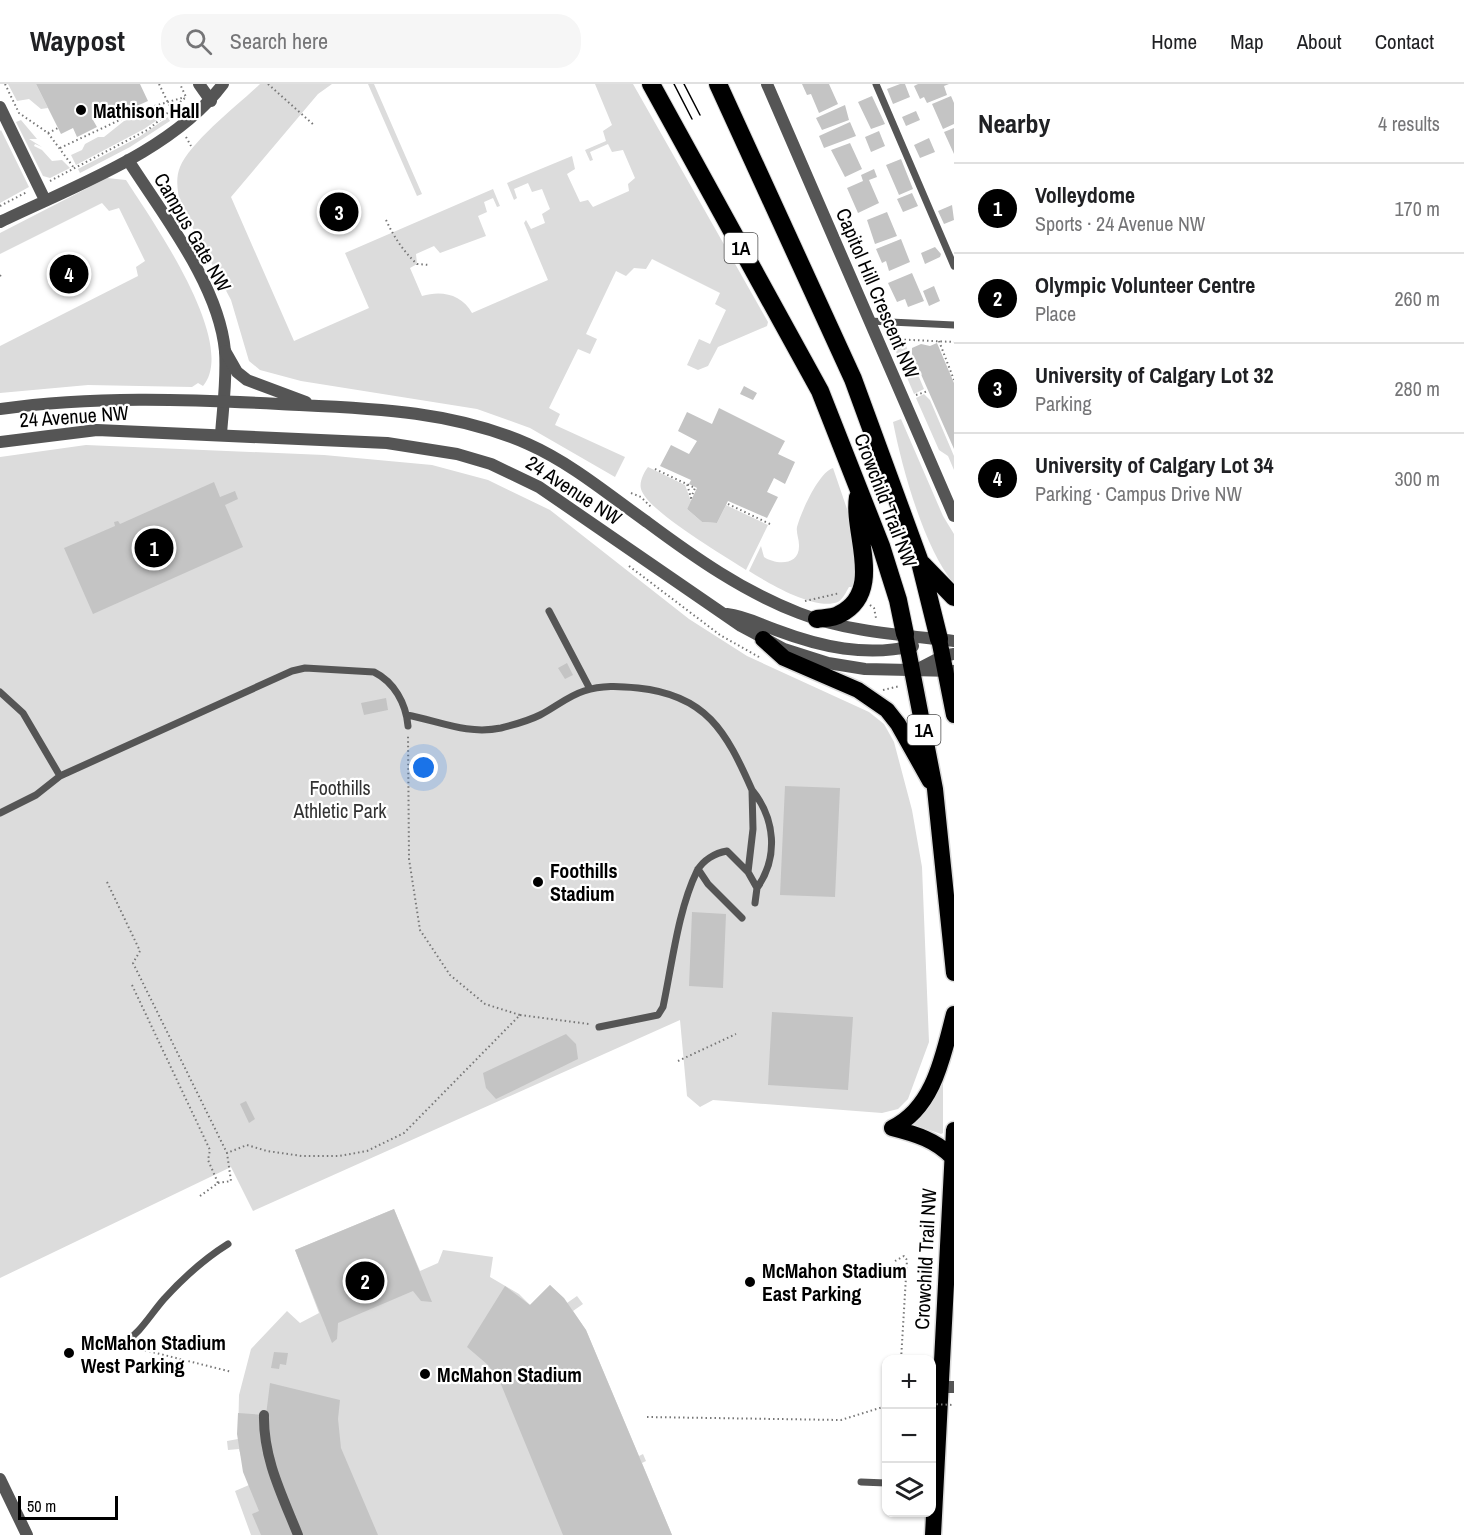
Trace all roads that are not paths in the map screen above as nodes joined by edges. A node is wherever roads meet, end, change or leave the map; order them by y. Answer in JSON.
{"nodes":[{"id":1,"x":223,"y":84,"type":"edge"},
{"id":2,"x":651,"y":84,"type":"edge"},
{"id":3,"x":718,"y":84,"type":"edge"},
{"id":4,"x":767,"y":84,"type":"edge"},
{"id":5,"x":876,"y":84,"type":"edge"},
{"id":6,"x":196,"y":87,"type":"edge"},
{"id":7,"x":211,"y":100,"type":"junction"},
{"id":8,"x":0,"y":107,"type":"edge"},
{"id":9,"x":128,"y":160,"type":"junction"},
{"id":10,"x":45,"y":200,"type":"junction"},
{"id":11,"x":0,"y":222,"type":"edge"},
{"id":12,"x":954,"y":266,"type":"edge"},
{"id":13,"x":869,"y":321,"type":"junction"},
{"id":14,"x":954,"y":326,"type":"edge"},
{"id":15,"x":225,"y":351,"type":"junction"},
{"id":16,"x":223,"y":401,"type":"junction"},
{"id":17,"x":319,"y":406,"type":"junction"},
{"id":18,"x":0,"y":409,"type":"edge"},
{"id":19,"x":221,"y":434,"type":"junction"},
{"id":20,"x":0,"y":442,"type":"edge"},
{"id":21,"x":859,"y":489,"type":"junction"},
{"id":22,"x":954,"y":516,"type":"edge"},
{"id":23,"x":920,"y":562,"type":"junction"},
{"id":24,"x":954,"y":597,"type":"edge"},
{"id":25,"x":549,"y":611,"type":"dead end"},
{"id":26,"x":723,"y":613,"type":"junction"},
{"id":27,"x":817,"y":619,"type":"junction"},
{"id":28,"x":763,"y":639,"type":"junction"},
{"id":29,"x":906,"y":641,"type":"junction"},
{"id":30,"x":948,"y":655,"type":"edge"},
{"id":31,"x":908,"y":679,"type":"junction"},
{"id":32,"x":590,"y":689,"type":"junction"},
{"id":33,"x":0,"y":692,"type":"edge"},
{"id":34,"x":407,"y":715,"type":"junction"},
{"id":35,"x":954,"y":715,"type":"edge"},
{"id":36,"x":408,"y":726,"type":"road end"},
{"id":37,"x":60,"y":776,"type":"junction"},
{"id":38,"x":935,"y":789,"type":"junction"},
{"id":39,"x":752,"y":790,"type":"junction"},
{"id":40,"x":0,"y":813,"type":"edge"},
{"id":41,"x":698,"y":869,"type":"junction"},
{"id":42,"x":748,"y":872,"type":"junction"},
{"id":43,"x":757,"y":888,"type":"junction"},
{"id":44,"x":755,"y":903,"type":"dead end"},
{"id":45,"x":742,"y":918,"type":"dead end"},
{"id":46,"x":954,"y":973,"type":"edge"},
{"id":47,"x":954,"y":1014,"type":"edge"},
{"id":48,"x":599,"y":1027,"type":"road end"},
{"id":49,"x":954,"y":1130,"type":"edge"},
{"id":50,"x":953,"y":1158,"type":"edge"},
{"id":51,"x":228,"y":1244,"type":"dead end"},
{"id":52,"x":123,"y":1344,"type":"road end"},
{"id":53,"x":947,"y":1387,"type":"edge"},
{"id":54,"x":264,"y":1415,"type":"dead end"},
{"id":55,"x":0,"y":1479,"type":"edge"},
{"id":56,"x":861,"y":1482,"type":"dead end"},
{"id":57,"x":882,"y":1483,"type":"edge"},
{"id":58,"x":27,"y":1535,"type":"edge"},
{"id":59,"x":298,"y":1535,"type":"edge"},
{"id":60,"x":933,"y":1535,"type":"edge"}],
"edges":[{"from":1,"to":7,"type":"street"},
{"from":2,"to":21,"type":"highway","name":"Crowchild Trail NW","number":"1A"},
{"from":3,"to":23,"type":"highway","name":"Crowchild Trail NW","number":"1A"},
{"from":4,"to":13,"type":"street","name":"Capitol Hill Crescent NW"},
{"from":5,"to":12,"type":"lane"},
{"from":6,"to":7,"type":"street"},
{"from":7,"to":9,"type":"street"},
{"from":8,"to":10,"type":"street"},
{"from":9,"to":10,"type":"street"},
{"from":9,"to":15,"type":"street","name":"Campus Gate NW"},
{"from":10,"to":11,"type":"street"},
{"from":13,"to":14,"type":"lane"},
{"from":13,"to":22,"type":"street","name":"Capitol Hill Crescent NW"},
{"from":15,"to":16,"type":"street","name":"Campus Gate NW"},
{"from":15,"to":17,"type":"street"},
{"from":16,"to":17,"type":"street","name":"24 Avenue NW"},
{"from":16,"to":18,"type":"street","name":"24 Avenue NW"},
{"from":16,"to":19,"type":"street","name":"Campus Gate NW"},
{"from":17,"to":27,"type":"street","name":"24 Avenue NW"},
{"from":19,"to":20,"type":"street","name":"24 Avenue NW"},
{"from":19,"to":26,"type":"street","name":"24 Avenue NW"},
{"from":21,"to":27,"type":"highway"},
{"from":21,"to":29,"type":"highway","name":"Crowchild Trail NW","number":"1A"},
{"from":23,"to":24,"type":"highway"},
{"from":23,"to":30,"type":"highway","name":"Crowchild Trail NW","number":"1A"},
{"from":25,"to":32,"type":"lane"},
{"from":26,"to":28,"type":"street","name":"24 Avenue NW"},
{"from":26,"to":29,"type":"street"},
{"from":27,"to":29,"type":"street","name":"24 Avenue NW"},
{"from":28,"to":31,"type":"street","name":"24 Avenue NW"},
{"from":28,"to":38,"type":"highway"},
{"from":29,"to":30,"type":"street"},
{"from":29,"to":31,"type":"highway","name":"Crowchild Trail NW","number":"1A"},
{"from":30,"to":31,"type":"street","name":"24 Avenue NW"},
{"from":30,"to":35,"type":"highway","name":"Crowchild Trail NW","number":"1A"},
{"from":31,"to":38,"type":"highway","name":"Crowchild Trail NW","number":"1A"},
{"from":32,"to":34,"type":"lane"},
{"from":32,"to":39,"type":"lane"},
{"from":33,"to":37,"type":"lane"},
{"from":34,"to":36,"type":"lane"},
{"from":34,"to":37,"type":"lane"},
{"from":37,"to":40,"type":"lane"},
{"from":38,"to":46,"type":"highway","name":"Crowchild Trail NW","number":"1A"},
{"from":39,"to":42,"type":"lane"},
{"from":39,"to":43,"type":"lane"},
{"from":41,"to":42,"type":"lane"},
{"from":41,"to":45,"type":"lane"},
{"from":41,"to":48,"type":"lane"},
{"from":42,"to":43,"type":"lane"},
{"from":43,"to":44,"type":"lane"},
{"from":47,"to":50,"type":"highway"},
{"from":49,"to":50,"type":"highway","name":"Crowchild Trail NW"},
{"from":50,"to":53,"type":"highway","name":"Crowchild Trail NW"},
{"from":51,"to":52,"type":"lane"},
{"from":53,"to":60,"type":"highway","name":"Crowchild Trail NW"},
{"from":54,"to":59,"type":"street"},
{"from":55,"to":58,"type":"street"},
{"from":56,"to":57,"type":"lane"}]}
